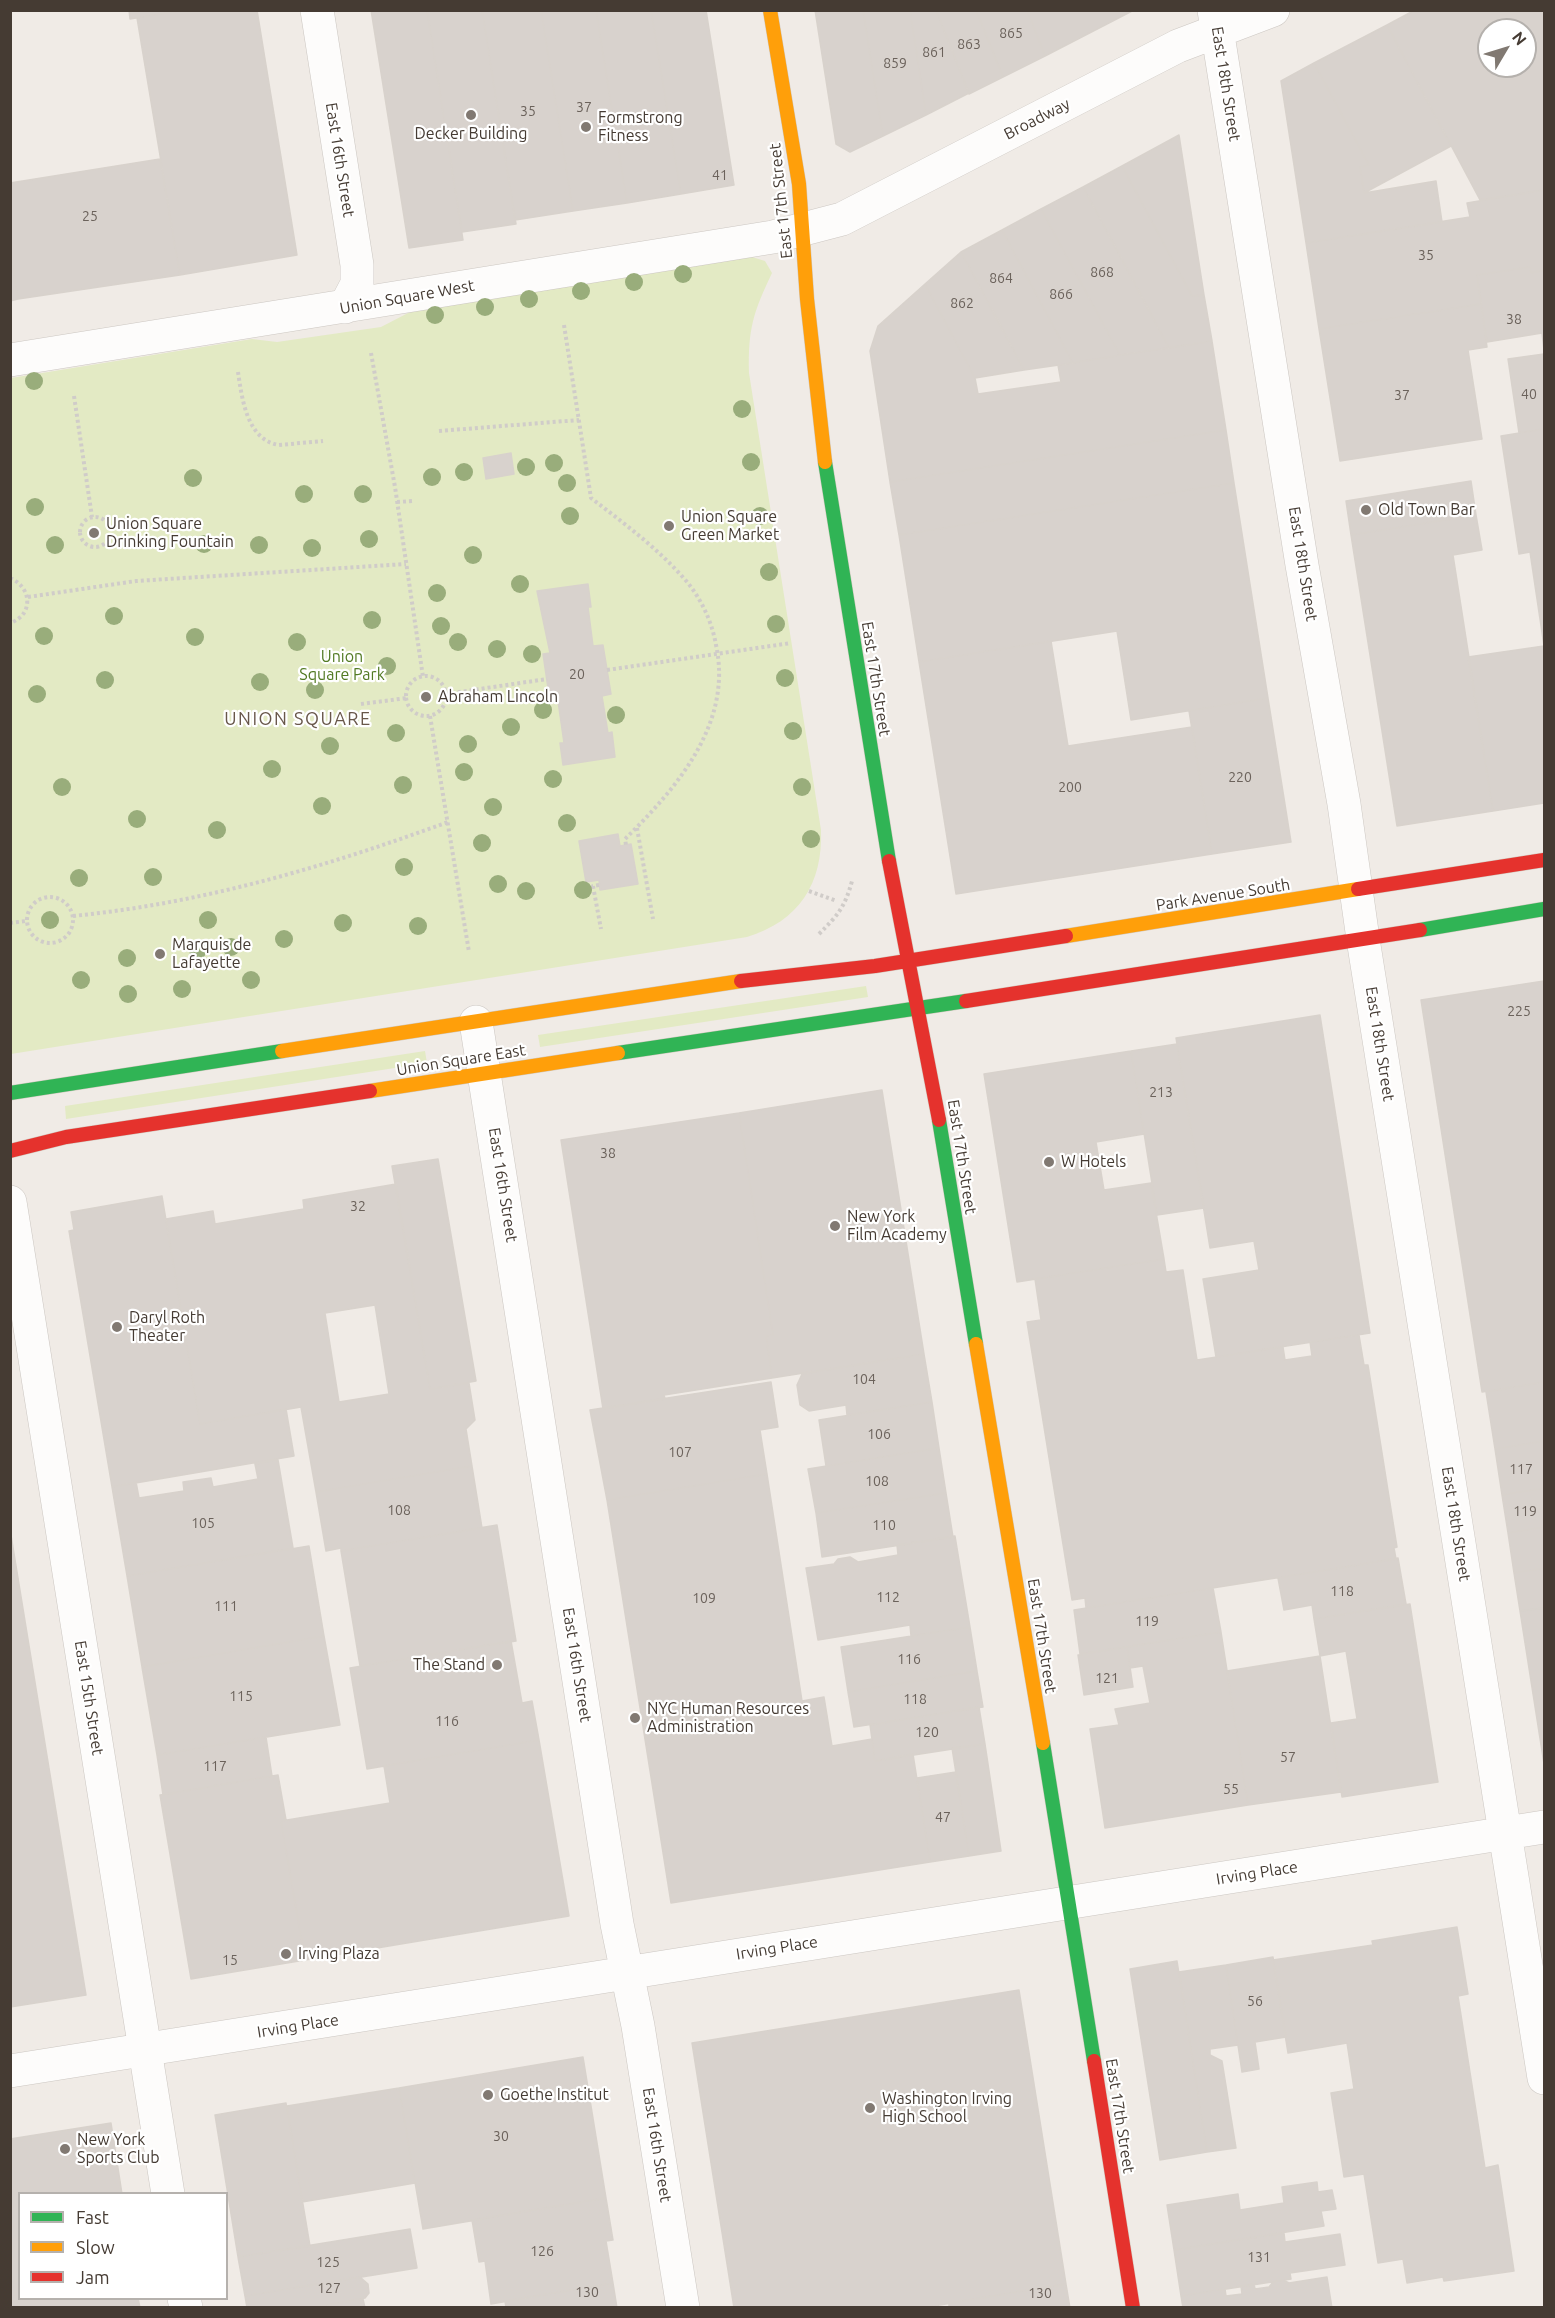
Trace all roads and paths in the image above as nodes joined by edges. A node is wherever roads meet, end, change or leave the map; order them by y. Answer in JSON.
{"nodes":[{"id":1,"x":316,"y":10,"type":"edge"},
{"id":2,"x":770,"y":10,"type":"edge"},
{"id":3,"x":1273,"y":10,"type":"edge"},
{"id":4,"x":1215,"y":22,"type":"edge"},
{"id":5,"x":802,"y":230,"type":"junction"},
{"id":6,"x":345,"y":307,"type":"junction"},
{"id":7,"x":564,"y":325,"type":"dead end"},
{"id":8,"x":371,"y":353,"type":"dead end"},
{"id":9,"x":10,"y":360,"type":"edge"},
{"id":10,"x":238,"y":372,"type":"dead end"},
{"id":11,"x":74,"y":396,"type":"dead end"},
{"id":12,"x":579,"y":420,"type":"junction"},
{"id":13,"x":439,"y":431,"type":"dead end"},
{"id":14,"x":322,"y":441,"type":"dead end"},
{"id":15,"x":413,"y":501,"type":"dead end"},
{"id":16,"x":397,"y":502,"type":"junction"},
{"id":17,"x":92,"y":517,"type":"junction"},
{"id":18,"x":406,"y":564,"type":"junction"},
{"id":19,"x":10,"y":578,"type":"edge"},
{"id":20,"x":28,"y":597,"type":"junction"},
{"id":21,"x":10,"y":623,"type":"edge"},
{"id":22,"x":791,"y":643,"type":"dead end"},
{"id":23,"x":718,"y":653,"type":"junction"},
{"id":24,"x":607,"y":670,"type":"dead end"},
{"id":25,"x":423,"y":677,"type":"junction"},
{"id":26,"x":547,"y":679,"type":"dead end"},
{"id":27,"x":446,"y":694,"type":"junction"},
{"id":28,"x":407,"y":698,"type":"junction"},
{"id":29,"x":361,"y":704,"type":"dead end"},
{"id":30,"x":430,"y":716,"type":"junction"},
{"id":31,"x":448,"y":822,"type":"junction"},
{"id":32,"x":637,"y":827,"type":"junction"},
{"id":33,"x":626,"y":845,"type":"dead end"},
{"id":34,"x":1545,"y":860,"type":"edge"},
{"id":35,"x":599,"y":885,"type":"dead end"},
{"id":36,"x":1356,"y":890,"type":"junction"},
{"id":37,"x":809,"y":891,"type":"dead end"},
{"id":38,"x":837,"y":901,"type":"dead end"},
{"id":39,"x":1545,"y":909,"type":"edge"},
{"id":40,"x":73,"y":916,"type":"junction"},
{"id":41,"x":653,"y":919,"type":"dead end"},
{"id":42,"x":26,"y":921,"type":"junction"},
{"id":43,"x":10,"y":923,"type":"edge"},
{"id":44,"x":601,"y":929,"type":"dead end"},
{"id":45,"x":1363,"y":939,"type":"junction"},
{"id":46,"x":469,"y":952,"type":"dead end"},
{"id":47,"x":907,"y":961,"type":"junction"},
{"id":48,"x":917,"y":1008,"type":"junction"},
{"id":49,"x":476,"y":1022,"type":"junction"},
{"id":50,"x":485,"y":1073,"type":"junction"},
{"id":51,"x":10,"y":1093,"type":"edge"},
{"id":52,"x":10,"y":1151,"type":"edge"},
{"id":53,"x":10,"y":1202,"type":"edge"},
{"id":54,"x":1545,"y":1827,"type":"edge"},
{"id":55,"x":1505,"y":1834,"type":"junction"},
{"id":56,"x":1069,"y":1902,"type":"junction"},
{"id":57,"x":627,"y":1973,"type":"junction"},
{"id":58,"x":145,"y":2049,"type":"junction"},
{"id":59,"x":10,"y":2071,"type":"edge"},
{"id":60,"x":1545,"y":2078,"type":"edge"},
{"id":61,"x":168,"y":2192,"type":"edge"},
{"id":62,"x":683,"y":2307,"type":"edge"},
{"id":63,"x":1133,"y":2307,"type":"edge"}],
"edges":[{"from":1,"to":6,"type":"street","name":"East 16th Street"},
{"from":2,"to":5,"type":"main road","name":"East 17th Street"},
{"from":3,"to":4,"type":"street","name":"Broadway"},
{"from":4,"to":5,"type":"street","name":"Broadway"},
{"from":4,"to":36,"type":"street","name":"East 18th Street"},
{"from":5,"to":6,"type":"street","name":"Union Square West"},
{"from":5,"to":47,"type":"main road","name":"East 17th Street"},
{"from":6,"to":9,"type":"street","name":"Union Square West"},
{"from":7,"to":12,"type":"path"},
{"from":8,"to":16,"type":"path"},
{"from":10,"to":14,"type":"path"},
{"from":11,"to":17,"type":"path"},
{"from":12,"to":13,"type":"path"},
{"from":12,"to":23,"type":"path"},
{"from":15,"to":16,"type":"path"},
{"from":16,"to":18,"type":"path"},
{"from":17,"to":17,"type":"path"},
{"from":18,"to":20,"type":"path"},
{"from":18,"to":25,"type":"path"},
{"from":19,"to":20,"type":"path"},
{"from":20,"to":21,"type":"path"},
{"from":22,"to":23,"type":"path"},
{"from":23,"to":24,"type":"path"},
{"from":23,"to":32,"type":"path"},
{"from":25,"to":27,"type":"path"},
{"from":25,"to":28,"type":"path"},
{"from":26,"to":27,"type":"path"},
{"from":27,"to":30,"type":"path"},
{"from":28,"to":29,"type":"path"},
{"from":28,"to":30,"type":"path"},
{"from":30,"to":31,"type":"path"},
{"from":31,"to":40,"type":"path"},
{"from":31,"to":46,"type":"path"},
{"from":32,"to":33,"type":"path"},
{"from":32,"to":41,"type":"path"},
{"from":34,"to":36,"type":"main road","name":"Park Avenue South"},
{"from":35,"to":44,"type":"path"},
{"from":36,"to":45,"type":"street","name":"East 18th Street"},
{"from":36,"to":47,"type":"main road","name":"Park Avenue South"},
{"from":37,"to":38,"type":"path"},
{"from":39,"to":45,"type":"main road"},
{"from":40,"to":42,"type":"path"},
{"from":40,"to":42,"type":"path"},
{"from":42,"to":43,"type":"path"},
{"from":45,"to":48,"type":"main road"},
{"from":45,"to":55,"type":"street","name":"East 18th Street"},
{"from":47,"to":48,"type":"main road","name":"East 17th Street"},
{"from":47,"to":49,"type":"main road"},
{"from":48,"to":50,"type":"main road","name":"Union Square East"},
{"from":48,"to":56,"type":"main road","name":"East 17th Street"},
{"from":49,"to":50,"type":"street","name":"East 16th Street"},
{"from":49,"to":51,"type":"main road"},
{"from":50,"to":52,"type":"main road","name":"Union Square East"},
{"from":50,"to":57,"type":"street","name":"East 16th Street"},
{"from":53,"to":58,"type":"street","name":"East 15th Street"},
{"from":54,"to":55,"type":"street","name":"Irving Place"},
{"from":55,"to":56,"type":"street","name":"Irving Place"},
{"from":55,"to":60,"type":"street","name":"East 18th Street"},
{"from":56,"to":57,"type":"street","name":"Irving Place"},
{"from":56,"to":63,"type":"main road","name":"East 17th Street"},
{"from":57,"to":58,"type":"street","name":"Irving Place"},
{"from":57,"to":62,"type":"street","name":"East 16th Street"},
{"from":58,"to":59,"type":"street","name":"Irving Place"},
{"from":58,"to":61,"type":"street","name":"East 15th Street"}]}
